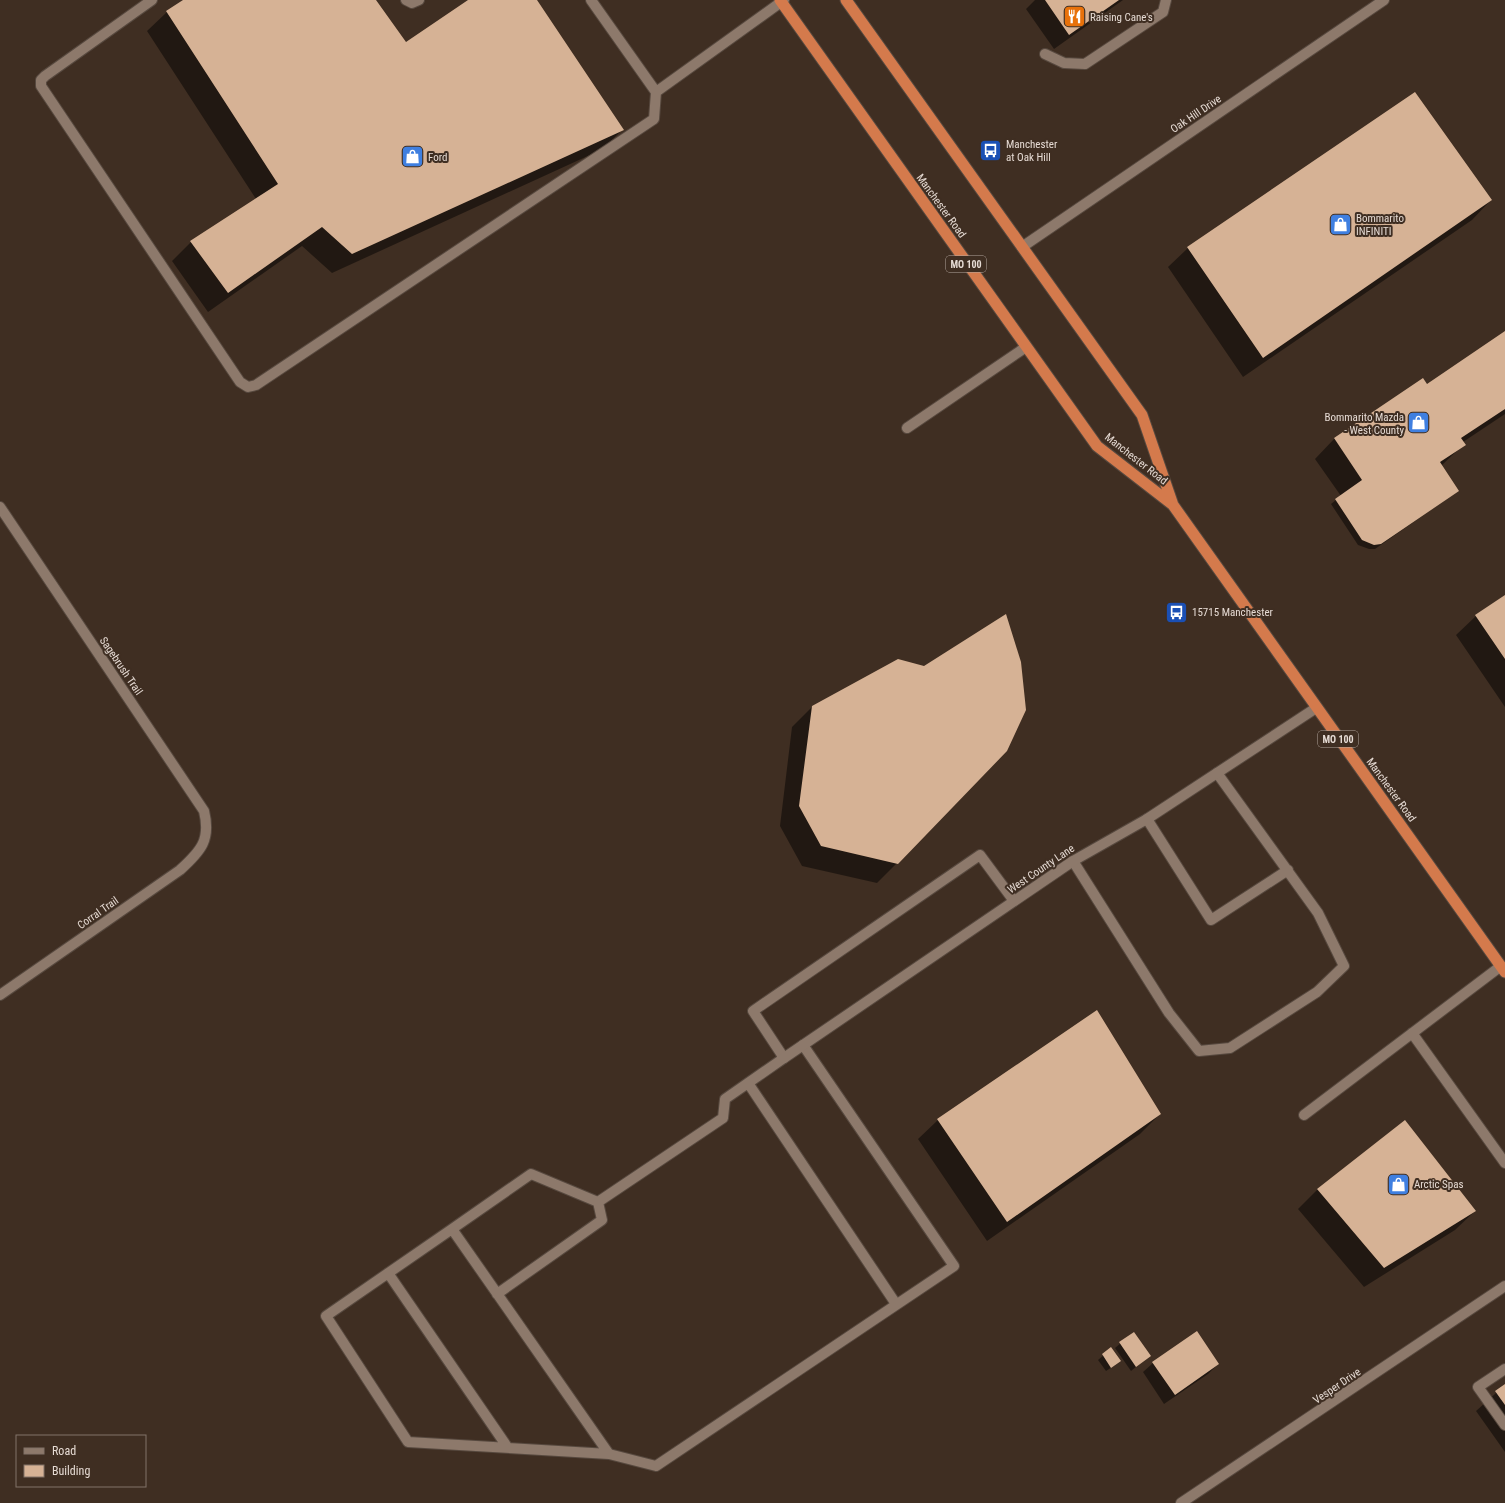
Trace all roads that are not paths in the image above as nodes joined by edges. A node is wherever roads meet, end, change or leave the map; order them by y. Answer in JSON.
{"nodes":[{"id":1,"x":152,"y":0,"type":"edge"},
{"id":2,"x":406,"y":0,"type":"edge"},
{"id":3,"x":419,"y":0,"type":"edge"},
{"id":4,"x":591,"y":0,"type":"edge"},
{"id":5,"x":846,"y":0,"type":"edge"},
{"id":6,"x":1166,"y":0,"type":"edge"},
{"id":7,"x":1384,"y":0,"type":"edge"},
{"id":8,"x":782,"y":1,"type":"edge"},
{"id":9,"x":1045,"y":54,"type":"dead end"},
{"id":10,"x":656,"y":92,"type":"junction"},
{"id":11,"x":1022,"y":247,"type":"junction"},
{"id":12,"x":1026,"y":347,"type":"junction"},
{"id":13,"x":907,"y":428,"type":"dead end"},
{"id":14,"x":1173,"y":505,"type":"junction"},
{"id":15,"x":0,"y":507,"type":"edge"},
{"id":16,"x":1316,"y":708,"type":"junction"},
{"id":17,"x":1217,"y":773,"type":"junction"},
{"id":18,"x":1147,"y":820,"type":"junction"},
{"id":19,"x":203,"y":844,"type":"joint"},
{"id":20,"x":1073,"y":861,"type":"junction"},
{"id":21,"x":1288,"y":870,"type":"junction"},
{"id":22,"x":1014,"y":901,"type":"junction"},
{"id":23,"x":1503,"y":969,"type":"edge"},
{"id":24,"x":0,"y":995,"type":"edge"},
{"id":25,"x":1412,"y":1033,"type":"junction"},
{"id":26,"x":803,"y":1044,"type":"junction"},
{"id":27,"x":784,"y":1058,"type":"junction"},
{"id":28,"x":748,"y":1083,"type":"junction"},
{"id":29,"x":1304,"y":1115,"type":"dead end"},
{"id":30,"x":1505,"y":1163,"type":"edge"},
{"id":31,"x":598,"y":1202,"type":"junction"},
{"id":32,"x":452,"y":1229,"type":"junction"},
{"id":33,"x":388,"y":1273,"type":"junction"},
{"id":34,"x":1505,"y":1286,"type":"edge"},
{"id":35,"x":497,"y":1294,"type":"junction"},
{"id":36,"x":896,"y":1304,"type":"junction"},
{"id":37,"x":1505,"y":1369,"type":"edge"},
{"id":38,"x":1505,"y":1425,"type":"edge"},
{"id":39,"x":508,"y":1448,"type":"junction"},
{"id":40,"x":609,"y":1454,"type":"junction"},
{"id":41,"x":1181,"y":1503,"type":"edge"}],
"edges":[{"from":1,"to":10,"type":"street"},
{"from":2,"to":3,"type":"street"},
{"from":4,"to":10,"type":"street"},
{"from":5,"to":11,"type":"highway","name":"Manchester Road","number":"MO 100"},
{"from":6,"to":9,"type":"street"},
{"from":7,"to":11,"type":"street","name":"Oak Hill Drive"},
{"from":8,"to":10,"type":"street"},
{"from":8,"to":12,"type":"highway","name":"Manchester Road","number":"MO 100"},
{"from":11,"to":14,"type":"highway","name":"Manchester Road","number":"MO 100"},
{"from":12,"to":13,"type":"street"},
{"from":12,"to":14,"type":"highway","name":"Manchester Road","number":"MO 100"},
{"from":14,"to":16,"type":"highway","name":"Manchester Road","number":"MO 100"},
{"from":15,"to":19,"type":"street","name":"Sagebrush Trail"},
{"from":16,"to":17,"type":"street","name":"West County Lane"},
{"from":16,"to":23,"type":"highway","name":"Manchester Road","number":"MO 100"},
{"from":17,"to":18,"type":"street","name":"West County Lane"},
{"from":17,"to":21,"type":"street"},
{"from":18,"to":20,"type":"street","name":"West County Lane"},
{"from":18,"to":21,"type":"street"},
{"from":19,"to":24,"type":"street","name":"Corral Trail"},
{"from":20,"to":21,"type":"street"},
{"from":20,"to":22,"type":"street","name":"West County Lane"},
{"from":22,"to":26,"type":"street","name":"West County Lane"},
{"from":22,"to":27,"type":"street"},
{"from":23,"to":25,"type":"street"},
{"from":25,"to":29,"type":"street"},
{"from":25,"to":30,"type":"street"},
{"from":26,"to":27,"type":"street","name":"West County Lane"},
{"from":26,"to":36,"type":"street"},
{"from":27,"to":28,"type":"street","name":"West County Lane"},
{"from":28,"to":31,"type":"street","name":"West County Lane"},
{"from":28,"to":36,"type":"street"},
{"from":31,"to":32,"type":"street"},
{"from":31,"to":35,"type":"street"},
{"from":32,"to":33,"type":"street"},
{"from":32,"to":35,"type":"street"},
{"from":33,"to":39,"type":"street"},
{"from":33,"to":39,"type":"street"},
{"from":34,"to":41,"type":"street","name":"Vesper Drive"},
{"from":35,"to":40,"type":"street"},
{"from":36,"to":40,"type":"street"},
{"from":37,"to":38,"type":"street"},
{"from":39,"to":40,"type":"street"}]}
